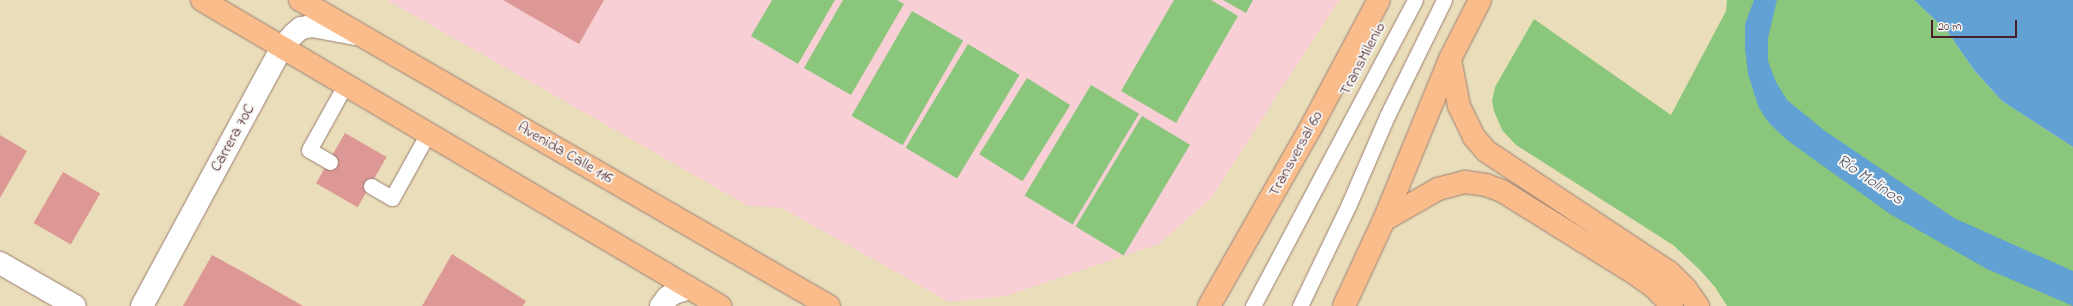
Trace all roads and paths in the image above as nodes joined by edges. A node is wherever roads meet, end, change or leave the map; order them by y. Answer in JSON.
{"nodes":[{"id":1,"x":202,"y":0,"type":"edge"},
{"id":2,"x":300,"y":0,"type":"edge"},
{"id":3,"x":1379,"y":0,"type":"edge"},
{"id":4,"x":1415,"y":0,"type":"edge"},
{"id":5,"x":1444,"y":0,"type":"edge"},
{"id":6,"x":1480,"y":0,"type":"edge"},
{"id":7,"x":322,"y":5,"type":"edge"},
{"id":8,"x":362,"y":36,"type":"junction"},
{"id":9,"x":282,"y":48,"type":"junction"},
{"id":10,"x":1450,"y":59,"type":"junction"},
{"id":11,"x":345,"y":85,"type":"junction"},
{"id":12,"x":428,"y":133,"type":"junction"},
{"id":13,"x":330,"y":162,"type":"dead end"},
{"id":14,"x":371,"y":186,"type":"dead end"},
{"id":15,"x":1384,"y":220,"type":"junction"},
{"id":16,"x":0,"y":263,"type":"edge"},
{"id":17,"x":689,"y":288,"type":"junction"},
{"id":18,"x":75,"y":306,"type":"edge"},
{"id":19,"x":142,"y":306,"type":"edge"},
{"id":20,"x":661,"y":306,"type":"edge"},
{"id":21,"x":720,"y":306,"type":"edge"},
{"id":22,"x":829,"y":306,"type":"edge"},
{"id":23,"x":1209,"y":306,"type":"edge"},
{"id":24,"x":1253,"y":306,"type":"edge"},
{"id":25,"x":1300,"y":306,"type":"edge"},
{"id":26,"x":1344,"y":306,"type":"edge"},
{"id":27,"x":1672,"y":306,"type":"edge"},
{"id":28,"x":1698,"y":306,"type":"edge"}],
"edges":[{"from":1,"to":9,"type":"main road"},
{"from":2,"to":7,"type":"main road","name":"Avenida Calle 116"},
{"from":3,"to":23,"type":"main road","name":"Transversal 60"},
{"from":4,"to":24,"type":"lane","name":"TransMilenio"},
{"from":5,"to":25,"type":"lane"},
{"from":6,"to":10,"type":"main road"},
{"from":7,"to":8,"type":"main road","name":"Avenida Calle 116"},
{"from":8,"to":9,"type":"street","name":"Carrera 70C"},
{"from":8,"to":22,"type":"main road","name":"Avenida Calle 116"},
{"from":9,"to":11,"type":"main road"},
{"from":9,"to":19,"type":"street","name":"Carrera 70C"},
{"from":10,"to":15,"type":"main road"},
{"from":10,"to":28,"type":"main road"},
{"from":11,"to":12,"type":"main road"},
{"from":11,"to":13,"type":"lane"},
{"from":12,"to":14,"type":"lane"},
{"from":12,"to":17,"type":"main road"},
{"from":15,"to":26,"type":"main road"},
{"from":15,"to":27,"type":"main road"},
{"from":16,"to":18,"type":"street"},
{"from":17,"to":20,"type":"street"},
{"from":17,"to":21,"type":"main road"}]}
